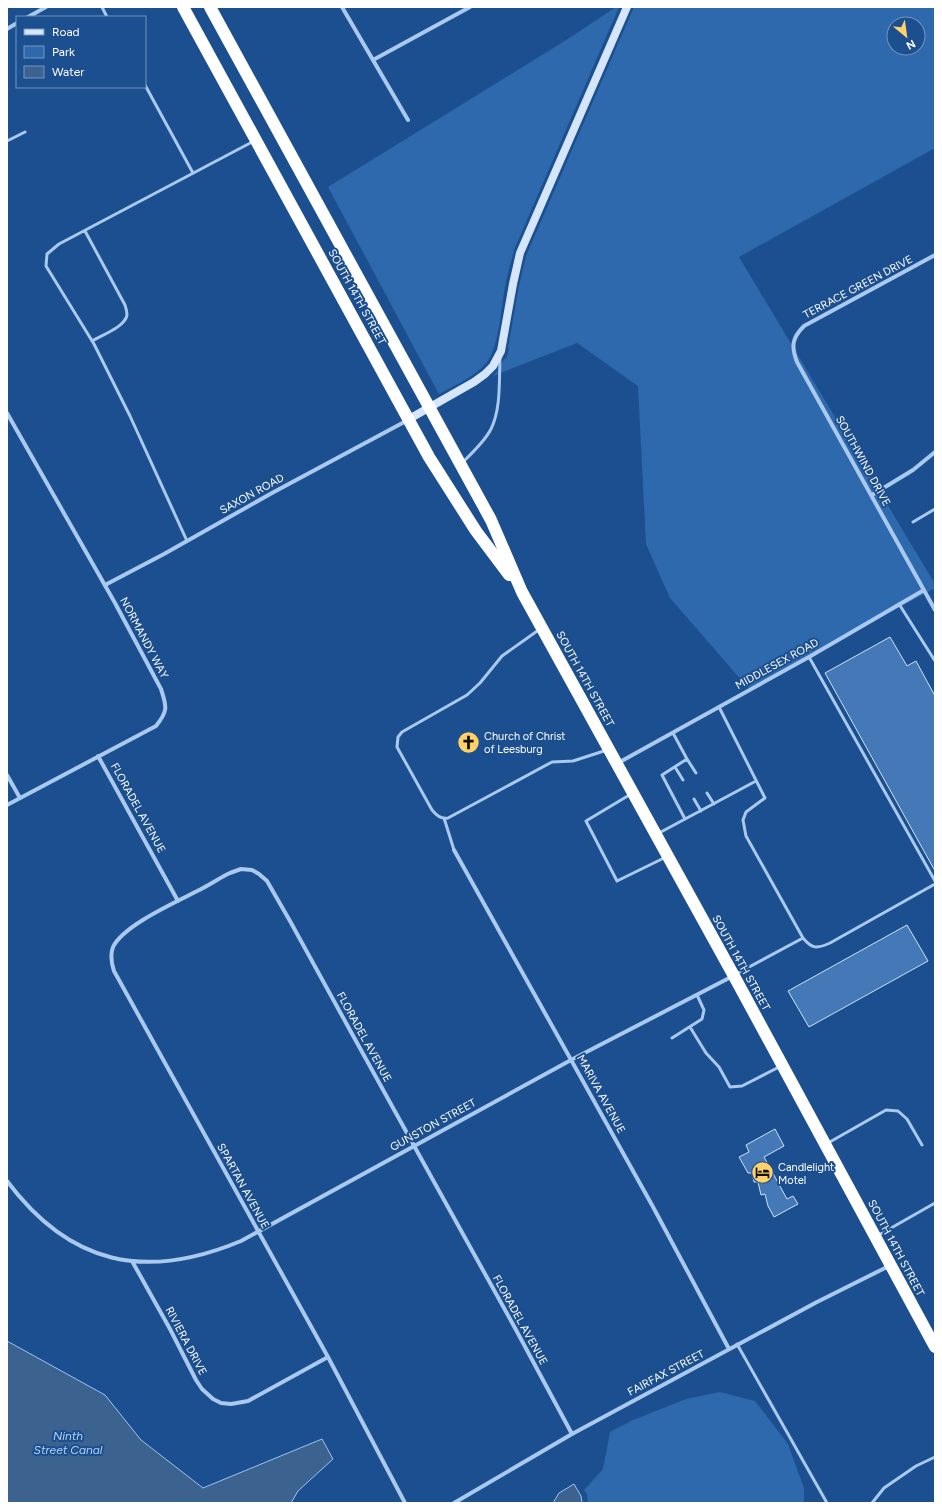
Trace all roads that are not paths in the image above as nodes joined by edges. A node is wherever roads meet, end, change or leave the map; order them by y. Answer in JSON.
{"nodes":[{"id":1,"x":46,"y":7,"type":"edge"},
{"id":2,"x":102,"y":7,"type":"edge"},
{"id":3,"x":183,"y":7,"type":"edge"},
{"id":4,"x":210,"y":7,"type":"edge"},
{"id":5,"x":342,"y":7,"type":"edge"},
{"id":6,"x":470,"y":7,"type":"edge"},
{"id":7,"x":627,"y":7,"type":"edge"},
{"id":8,"x":30,"y":16,"type":"edge"},
{"id":9,"x":106,"y":16,"type":"edge"},
{"id":10,"x":16,"y":24,"type":"edge"},
{"id":11,"x":7,"y":29,"type":"edge"},
{"id":12,"x":373,"y":60,"type":"junction"},
{"id":13,"x":146,"y":87,"type":"edge"},
{"id":14,"x":408,"y":120,"type":"dead end"},
{"id":15,"x":25,"y":132,"type":"dead end"},
{"id":16,"x":256,"y":140,"type":"junction"},
{"id":17,"x":7,"y":141,"type":"edge"},
{"id":18,"x":193,"y":173,"type":"junction"},
{"id":19,"x":85,"y":231,"type":"junction"},
{"id":20,"x":935,"y":255,"type":"edge"},
{"id":21,"x":794,"y":339,"type":"joint"},
{"id":22,"x":92,"y":341,"type":"junction"},
{"id":23,"x":501,"y":351,"type":"junction"},
{"id":24,"x":430,"y":407,"type":"junction"},
{"id":25,"x":7,"y":413,"type":"edge"},
{"id":26,"x":409,"y":419,"type":"junction"},
{"id":27,"x":935,"y":452,"type":"edge"},
{"id":28,"x":461,"y":465,"type":"junction"},
{"id":29,"x":872,"y":495,"type":"junction"},
{"id":30,"x":935,"y":509,"type":"edge"},
{"id":31,"x":913,"y":522,"type":"dead end"},
{"id":32,"x":187,"y":541,"type":"junction"},
{"id":33,"x":105,"y":586,"type":"junction"},
{"id":34,"x":924,"y":590,"type":"junction"},
{"id":35,"x":522,"y":592,"type":"junction"},
{"id":36,"x":900,"y":604,"type":"junction"},
{"id":37,"x":935,"y":610,"type":"edge"},
{"id":38,"x":542,"y":628,"type":"junction"},
{"id":39,"x":809,"y":657,"type":"junction"},
{"id":40,"x":935,"y":661,"type":"edge"},
{"id":41,"x":719,"y":707,"type":"junction"},
{"id":42,"x":673,"y":733,"type":"junction"},
{"id":43,"x":608,"y":750,"type":"junction"},
{"id":44,"x":98,"y":756,"type":"junction"},
{"id":45,"x":687,"y":759,"type":"junction"},
{"id":46,"x":616,"y":764,"type":"junction"},
{"id":47,"x":675,"y":767,"type":"junction"},
{"id":48,"x":696,"y":773,"type":"dead end"},
{"id":49,"x":7,"y":775,"type":"edge"},
{"id":50,"x":683,"y":780,"type":"dead end"},
{"id":51,"x":756,"y":781,"type":"junction"},
{"id":52,"x":632,"y":793,"type":"junction"},
{"id":53,"x":707,"y":793,"type":"dead end"},
{"id":54,"x":20,"y":798,"type":"junction"},
{"id":55,"x":694,"y":799,"type":"dead end"},
{"id":56,"x":714,"y":804,"type":"junction"},
{"id":57,"x":7,"y":805,"type":"edge"},
{"id":58,"x":701,"y":811,"type":"junction"},
{"id":59,"x":444,"y":818,"type":"junction"},
{"id":60,"x":685,"y":819,"type":"junction"},
{"id":61,"x":656,"y":835,"type":"junction"},
{"id":62,"x":454,"y":850,"type":"joint"},
{"id":63,"x":668,"y":856,"type":"junction"},
{"id":64,"x":935,"y":882,"type":"edge"},
{"id":65,"x":178,"y":901,"type":"junction"},
{"id":66,"x":803,"y":938,"type":"junction"},
{"id":67,"x":734,"y":976,"type":"junction"},
{"id":68,"x":697,"y":995,"type":"junction"},
{"id":69,"x":690,"y":1027,"type":"junction"},
{"id":70,"x":672,"y":1038,"type":"dead end"},
{"id":71,"x":571,"y":1060,"type":"junction"},
{"id":72,"x":782,"y":1065,"type":"junction"},
{"id":73,"x":825,"y":1144,"type":"junction"},
{"id":74,"x":922,"y":1145,"type":"dead end"},
{"id":75,"x":414,"y":1146,"type":"junction"},
{"id":76,"x":7,"y":1181,"type":"edge"},
{"id":77,"x":935,"y":1203,"type":"edge"},
{"id":78,"x":258,"y":1231,"type":"junction"},
{"id":79,"x":875,"y":1237,"type":"junction"},
{"id":80,"x":132,"y":1261,"type":"junction"},
{"id":81,"x":890,"y":1265,"type":"junction"},
{"id":82,"x":737,"y":1344,"type":"junction"},
{"id":83,"x":935,"y":1347,"type":"edge"},
{"id":84,"x":729,"y":1349,"type":"junction"},
{"id":85,"x":328,"y":1357,"type":"junction"},
{"id":86,"x":572,"y":1434,"type":"junction"},
{"id":87,"x":935,"y":1457,"type":"edge"},
{"id":88,"x":405,"y":1503,"type":"edge"},
{"id":89,"x":454,"y":1503,"type":"edge"},
{"id":90,"x":827,"y":1503,"type":"edge"},
{"id":91,"x":872,"y":1503,"type":"edge"}],
"edges":[{"from":1,"to":8,"type":"street"},
{"from":2,"to":9,"type":"lane"},
{"from":3,"to":16,"type":"highway","name":"SOUTH 14TH STREET"},
{"from":4,"to":24,"type":"highway","name":"SOUTH 14TH STREET"},
{"from":5,"to":12,"type":"street"},
{"from":6,"to":12,"type":"street"},
{"from":7,"to":23,"type":"street"},
{"from":10,"to":11,"type":"street"},
{"from":12,"to":14,"type":"street"},
{"from":13,"to":18,"type":"lane"},
{"from":15,"to":17,"type":"lane"},
{"from":16,"to":18,"type":"lane"},
{"from":16,"to":26,"type":"highway","name":"SOUTH 14TH STREET"},
{"from":18,"to":19,"type":"lane"},
{"from":19,"to":22,"type":"lane"},
{"from":19,"to":22,"type":"lane"},
{"from":20,"to":21,"type":"street","name":"TERRACE GREEN DRIVE"},
{"from":21,"to":29,"type":"street","name":"SOUTHWIND DRIVE"},
{"from":22,"to":32,"type":"lane"},
{"from":23,"to":24,"type":"street"},
{"from":23,"to":28,"type":"lane"},
{"from":24,"to":26,"type":"street"},
{"from":24,"to":28,"type":"highway","name":"SOUTH 14TH STREET"},
{"from":25,"to":33,"type":"street","name":"NORMANDY WAY"},
{"from":26,"to":32,"type":"street","name":"SAXON ROAD"},
{"from":26,"to":35,"type":"highway","name":"SOUTH 14TH STREET"},
{"from":27,"to":29,"type":"street"},
{"from":28,"to":35,"type":"highway","name":"SOUTH 14TH STREET"},
{"from":29,"to":34,"type":"street","name":"SOUTHWIND DRIVE"},
{"from":30,"to":31,"type":"lane"},
{"from":32,"to":33,"type":"street","name":"SAXON ROAD"},
{"from":33,"to":44,"type":"street","name":"NORMANDY WAY"},
{"from":34,"to":36,"type":"street","name":"MIDDLESEX ROAD"},
{"from":34,"to":37,"type":"street"},
{"from":35,"to":38,"type":"highway","name":"SOUTH 14TH STREET"},
{"from":36,"to":39,"type":"street","name":"MIDDLESEX ROAD"},
{"from":36,"to":40,"type":"lane"},
{"from":38,"to":43,"type":"highway","name":"SOUTH 14TH STREET"},
{"from":38,"to":59,"type":"lane"},
{"from":39,"to":41,"type":"street","name":"MIDDLESEX ROAD"},
{"from":39,"to":64,"type":"lane"},
{"from":41,"to":42,"type":"street","name":"MIDDLESEX ROAD"},
{"from":41,"to":51,"type":"lane"},
{"from":42,"to":45,"type":"lane"},
{"from":42,"to":46,"type":"street","name":"MIDDLESEX ROAD"},
{"from":43,"to":46,"type":"highway","name":"SOUTH 14TH STREET"},
{"from":43,"to":59,"type":"lane"},
{"from":44,"to":54,"type":"street","name":"NORMANDY WAY"},
{"from":44,"to":65,"type":"street","name":"FLORADEL AVENUE"},
{"from":45,"to":47,"type":"lane"},
{"from":45,"to":48,"type":"lane"},
{"from":46,"to":52,"type":"highway","name":"SOUTH 14TH STREET"},
{"from":47,"to":50,"type":"lane"},
{"from":47,"to":60,"type":"lane"},
{"from":49,"to":54,"type":"street"},
{"from":51,"to":56,"type":"lane"},
{"from":51,"to":66,"type":"lane"},
{"from":52,"to":61,"type":"highway","name":"SOUTH 14TH STREET"},
{"from":52,"to":63,"type":"lane"},
{"from":53,"to":56,"type":"lane"},
{"from":54,"to":57,"type":"street","name":"NORMANDY WAY"},
{"from":55,"to":58,"type":"lane"},
{"from":56,"to":58,"type":"lane"},
{"from":58,"to":60,"type":"lane"},
{"from":59,"to":62,"type":"lane"},
{"from":60,"to":61,"type":"lane"},
{"from":61,"to":63,"type":"highway","name":"SOUTH 14TH STREET"},
{"from":62,"to":71,"type":"street","name":"MARIVA AVENUE"},
{"from":63,"to":67,"type":"highway","name":"SOUTH 14TH STREET"},
{"from":64,"to":66,"type":"lane"},
{"from":65,"to":75,"type":"street","name":"FLORADEL AVENUE"},
{"from":65,"to":78,"type":"street","name":"SPARTAN AVENUE"},
{"from":66,"to":67,"type":"lane"},
{"from":67,"to":68,"type":"street","name":"GUNSTON STREET"},
{"from":67,"to":72,"type":"highway","name":"SOUTH 14TH STREET"},
{"from":68,"to":69,"type":"lane"},
{"from":68,"to":71,"type":"street","name":"GUNSTON STREET"},
{"from":69,"to":70,"type":"lane"},
{"from":69,"to":72,"type":"lane"},
{"from":71,"to":75,"type":"street","name":"GUNSTON STREET"},
{"from":71,"to":84,"type":"street","name":"MARIVA AVENUE"},
{"from":72,"to":73,"type":"highway","name":"SOUTH 14TH STREET"},
{"from":73,"to":74,"type":"lane"},
{"from":73,"to":79,"type":"highway","name":"SOUTH 14TH STREET"},
{"from":75,"to":78,"type":"street","name":"GUNSTON STREET"},
{"from":75,"to":86,"type":"street","name":"FLORADEL AVENUE"},
{"from":76,"to":80,"type":"street","name":"GUNSTON STREET"},
{"from":77,"to":79,"type":"lane"},
{"from":78,"to":80,"type":"street","name":"GUNSTON STREET"},
{"from":78,"to":85,"type":"street","name":"SPARTAN AVENUE"},
{"from":79,"to":81,"type":"highway","name":"SOUTH 14TH STREET"},
{"from":80,"to":85,"type":"street","name":"RIVIERA DRIVE"},
{"from":81,"to":82,"type":"street","name":"FAIRFAX STREET"},
{"from":81,"to":83,"type":"highway","name":"SOUTH 14TH STREET"},
{"from":82,"to":84,"type":"street","name":"FAIRFAX STREET"},
{"from":82,"to":90,"type":"lane"},
{"from":84,"to":86,"type":"street","name":"FAIRFAX STREET"},
{"from":85,"to":88,"type":"street","name":"SPARTAN AVENUE"},
{"from":86,"to":89,"type":"street","name":"FAIRFAX STREET"},
{"from":87,"to":91,"type":"lane"}]}
